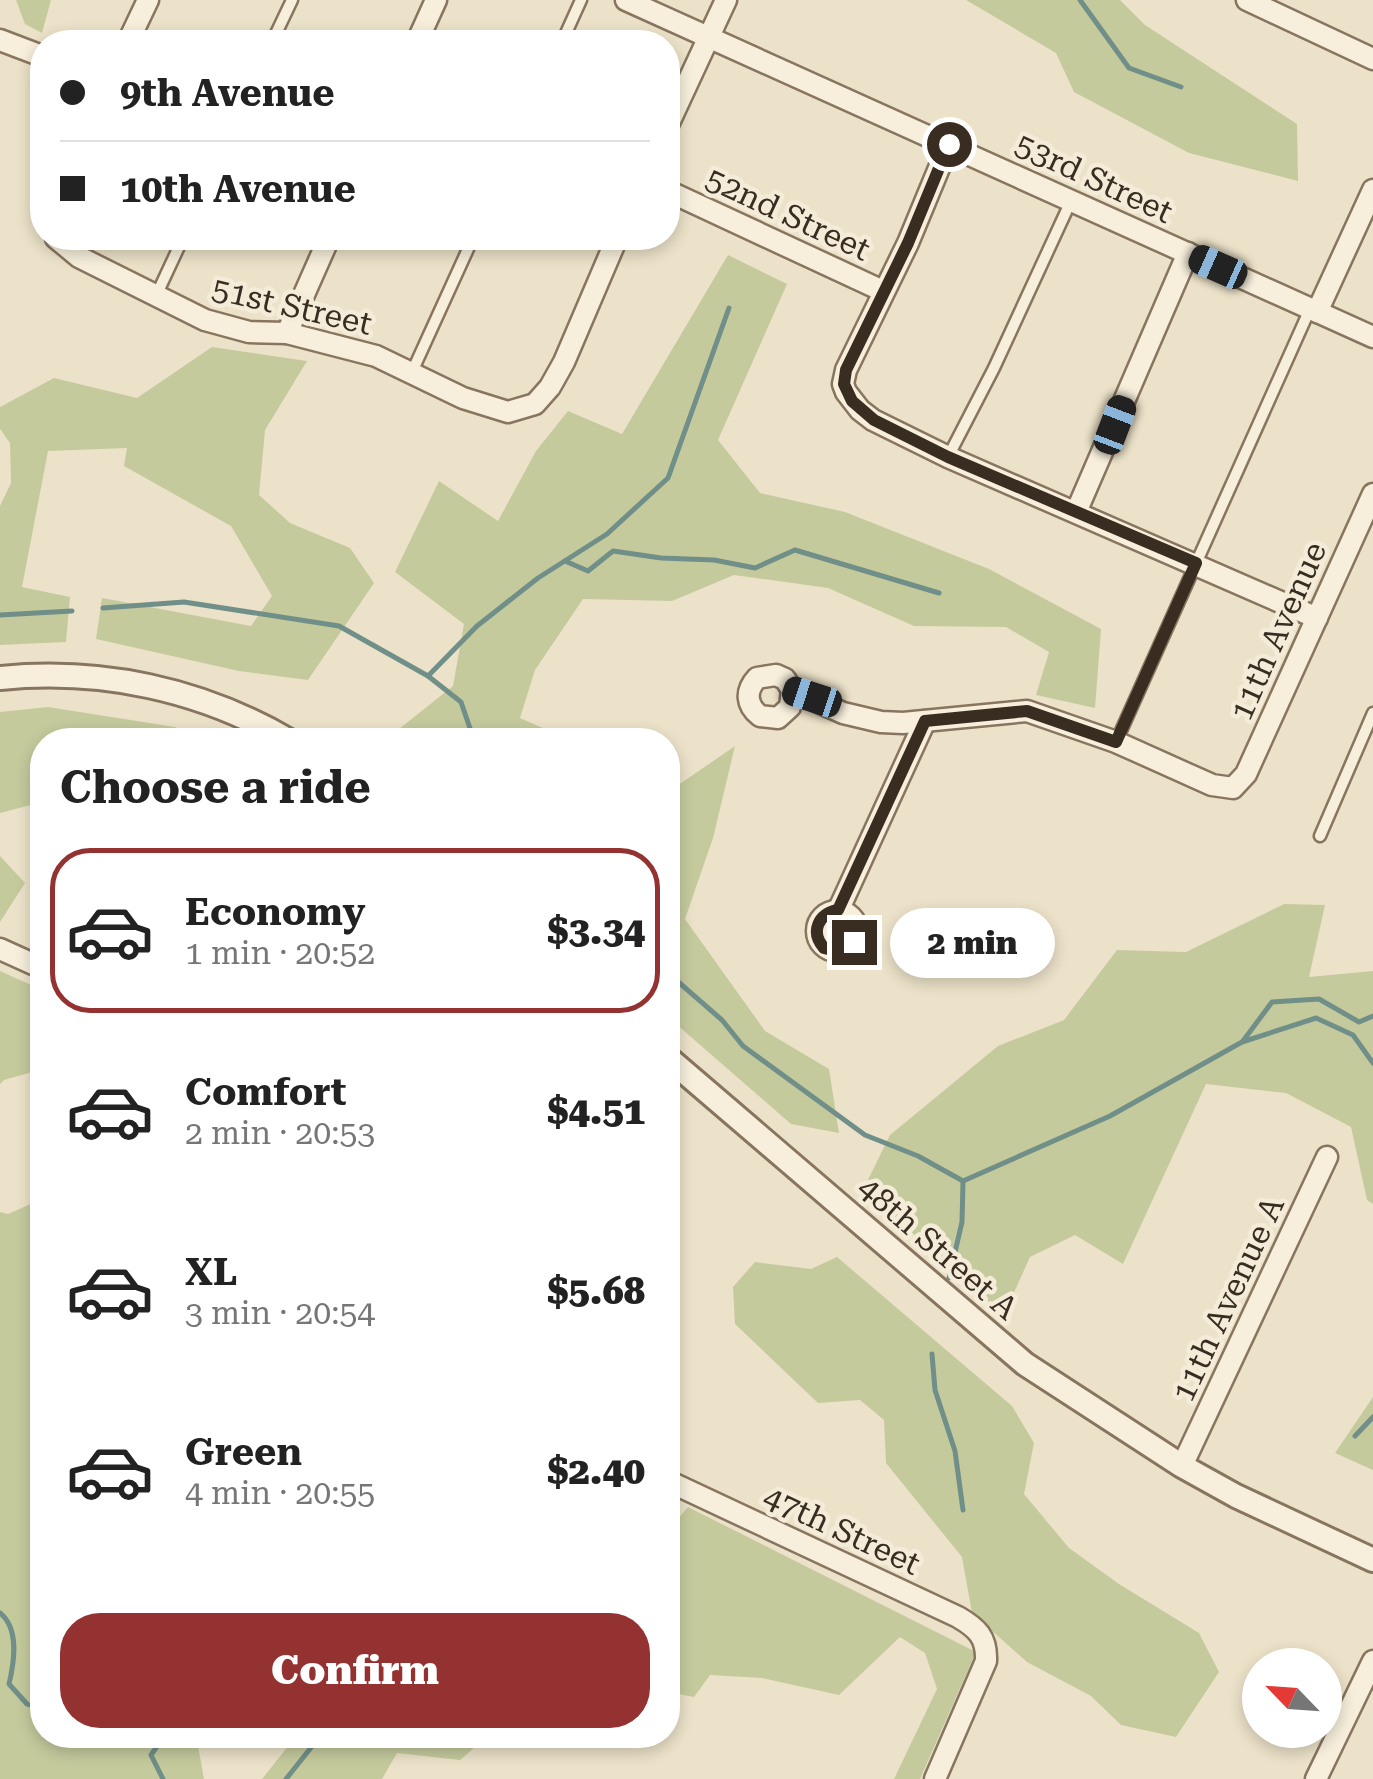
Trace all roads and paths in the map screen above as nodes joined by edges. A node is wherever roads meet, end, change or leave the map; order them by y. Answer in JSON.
{"nodes":[{"id":1,"x":148,"y":0,"type":"edge"},
{"id":2,"x":292,"y":0,"type":"edge"},
{"id":3,"x":436,"y":0,"type":"edge"},
{"id":4,"x":582,"y":0,"type":"edge"},
{"id":5,"x":626,"y":0,"type":"edge"},
{"id":6,"x":726,"y":0,"type":"edge"},
{"id":7,"x":1248,"y":0,"type":"edge"},
{"id":8,"x":134,"y":30,"type":"edge"},
{"id":9,"x":278,"y":30,"type":"edge"},
{"id":10,"x":422,"y":30,"type":"edge"},
{"id":11,"x":568,"y":30,"type":"edge"},
{"id":12,"x":709,"y":36,"type":"junction"},
{"id":13,"x":0,"y":40,"type":"edge"},
{"id":14,"x":30,"y":51,"type":"edge"},
{"id":15,"x":1373,"y":59,"type":"edge"},
{"id":16,"x":680,"y":99,"type":"edge"},
{"id":17,"x":949,"y":144,"type":"junction"},
{"id":18,"x":1372,"y":194,"type":"edge"},
{"id":19,"x":680,"y":196,"type":"edge"},
{"id":20,"x":1071,"y":200,"type":"junction"},
{"id":21,"x":71,"y":250,"type":"edge"},
{"id":22,"x":177,"y":250,"type":"edge"},
{"id":23,"x":324,"y":250,"type":"edge"},
{"id":24,"x":468,"y":250,"type":"edge"},
{"id":25,"x":613,"y":250,"type":"edge"},
{"id":26,"x":1188,"y":253,"type":"junction"},
{"id":27,"x":883,"y":291,"type":"junction"},
{"id":28,"x":156,"y":296,"type":"junction"},
{"id":29,"x":1313,"y":310,"type":"junction"},
{"id":30,"x":287,"y":333,"type":"junction"},
{"id":31,"x":1373,"y":337,"type":"edge"},
{"id":32,"x":412,"y":372,"type":"junction"},
{"id":33,"x":948,"y":457,"type":"junction"},
{"id":34,"x":1373,"y":494,"type":"edge"},
{"id":35,"x":1077,"y":510,"type":"junction"},
{"id":36,"x":1196,"y":563,"type":"junction"},
{"id":37,"x":1317,"y":618,"type":"junction"},
{"id":38,"x":0,"y":678,"type":"edge"},
{"id":39,"x":792,"y":690,"type":"dead end"},
{"id":40,"x":1373,"y":713,"type":"edge"},
{"id":41,"x":925,"y":721,"type":"junction"},
{"id":42,"x":264,"y":728,"type":"edge"},
{"id":43,"x":1116,"y":742,"type":"junction"},
{"id":44,"x":1320,"y":836,"type":"dead end"},
{"id":45,"x":838,"y":910,"type":"dead end"},
{"id":46,"x":0,"y":949,"type":"edge"},
{"id":47,"x":30,"y":963,"type":"edge"},
{"id":48,"x":680,"y":1068,"type":"edge"},
{"id":49,"x":1327,"y":1157,"type":"dead end"},
{"id":50,"x":1182,"y":1466,"type":"junction"},
{"id":51,"x":680,"y":1488,"type":"edge"},
{"id":52,"x":1373,"y":1560,"type":"edge"},
{"id":53,"x":1373,"y":1661,"type":"edge"},
{"id":54,"x":935,"y":1779,"type":"edge"},
{"id":55,"x":1316,"y":1779,"type":"edge"}],
"edges":[{"from":1,"to":8,"type":"street"},
{"from":2,"to":9,"type":"lane"},
{"from":3,"to":10,"type":"street"},
{"from":4,"to":11,"type":"lane"},
{"from":5,"to":12,"type":"street","name":"53rd Street"},
{"from":6,"to":12,"type":"street"},
{"from":7,"to":15,"type":"street"},
{"from":12,"to":16,"type":"street"},
{"from":12,"to":17,"type":"street","name":"53rd Street"},
{"from":13,"to":14,"type":"street"},
{"from":17,"to":20,"type":"street","name":"53rd Street"},
{"from":17,"to":27,"type":"street"},
{"from":18,"to":29,"type":"street"},
{"from":19,"to":27,"type":"street","name":"52nd Street"},
{"from":20,"to":26,"type":"street","name":"53rd Street"},
{"from":20,"to":33,"type":"lane"},
{"from":21,"to":28,"type":"street","name":"51st Street"},
{"from":22,"to":28,"type":"lane"},
{"from":23,"to":30,"type":"street"},
{"from":24,"to":32,"type":"lane"},
{"from":25,"to":32,"type":"street","name":"51st Street"},
{"from":26,"to":29,"type":"street","name":"53rd Street"},
{"from":26,"to":35,"type":"street"},
{"from":27,"to":33,"type":"street"},
{"from":28,"to":30,"type":"street","name":"51st Street"},
{"from":29,"to":31,"type":"street","name":"53rd Street"},
{"from":29,"to":36,"type":"lane"},
{"from":30,"to":32,"type":"street","name":"51st Street"},
{"from":33,"to":35,"type":"street"},
{"from":34,"to":37,"type":"street","name":"11th Avenue"},
{"from":35,"to":36,"type":"street"},
{"from":36,"to":37,"type":"street"},
{"from":36,"to":43,"type":"lane"},
{"from":37,"to":43,"type":"street","name":"11th Avenue"},
{"from":38,"to":42,"type":"street"},
{"from":39,"to":41,"type":"street"},
{"from":40,"to":44,"type":"lane"},
{"from":41,"to":43,"type":"street"},
{"from":41,"to":45,"type":"street"},
{"from":46,"to":47,"type":"street"},
{"from":48,"to":50,"type":"street","name":"48th Street A"},
{"from":49,"to":50,"type":"street","name":"11th Avenue A"},
{"from":50,"to":52,"type":"street","name":"48th Street A"},
{"from":51,"to":54,"type":"street","name":"47th Street"},
{"from":53,"to":55,"type":"street"}]}
